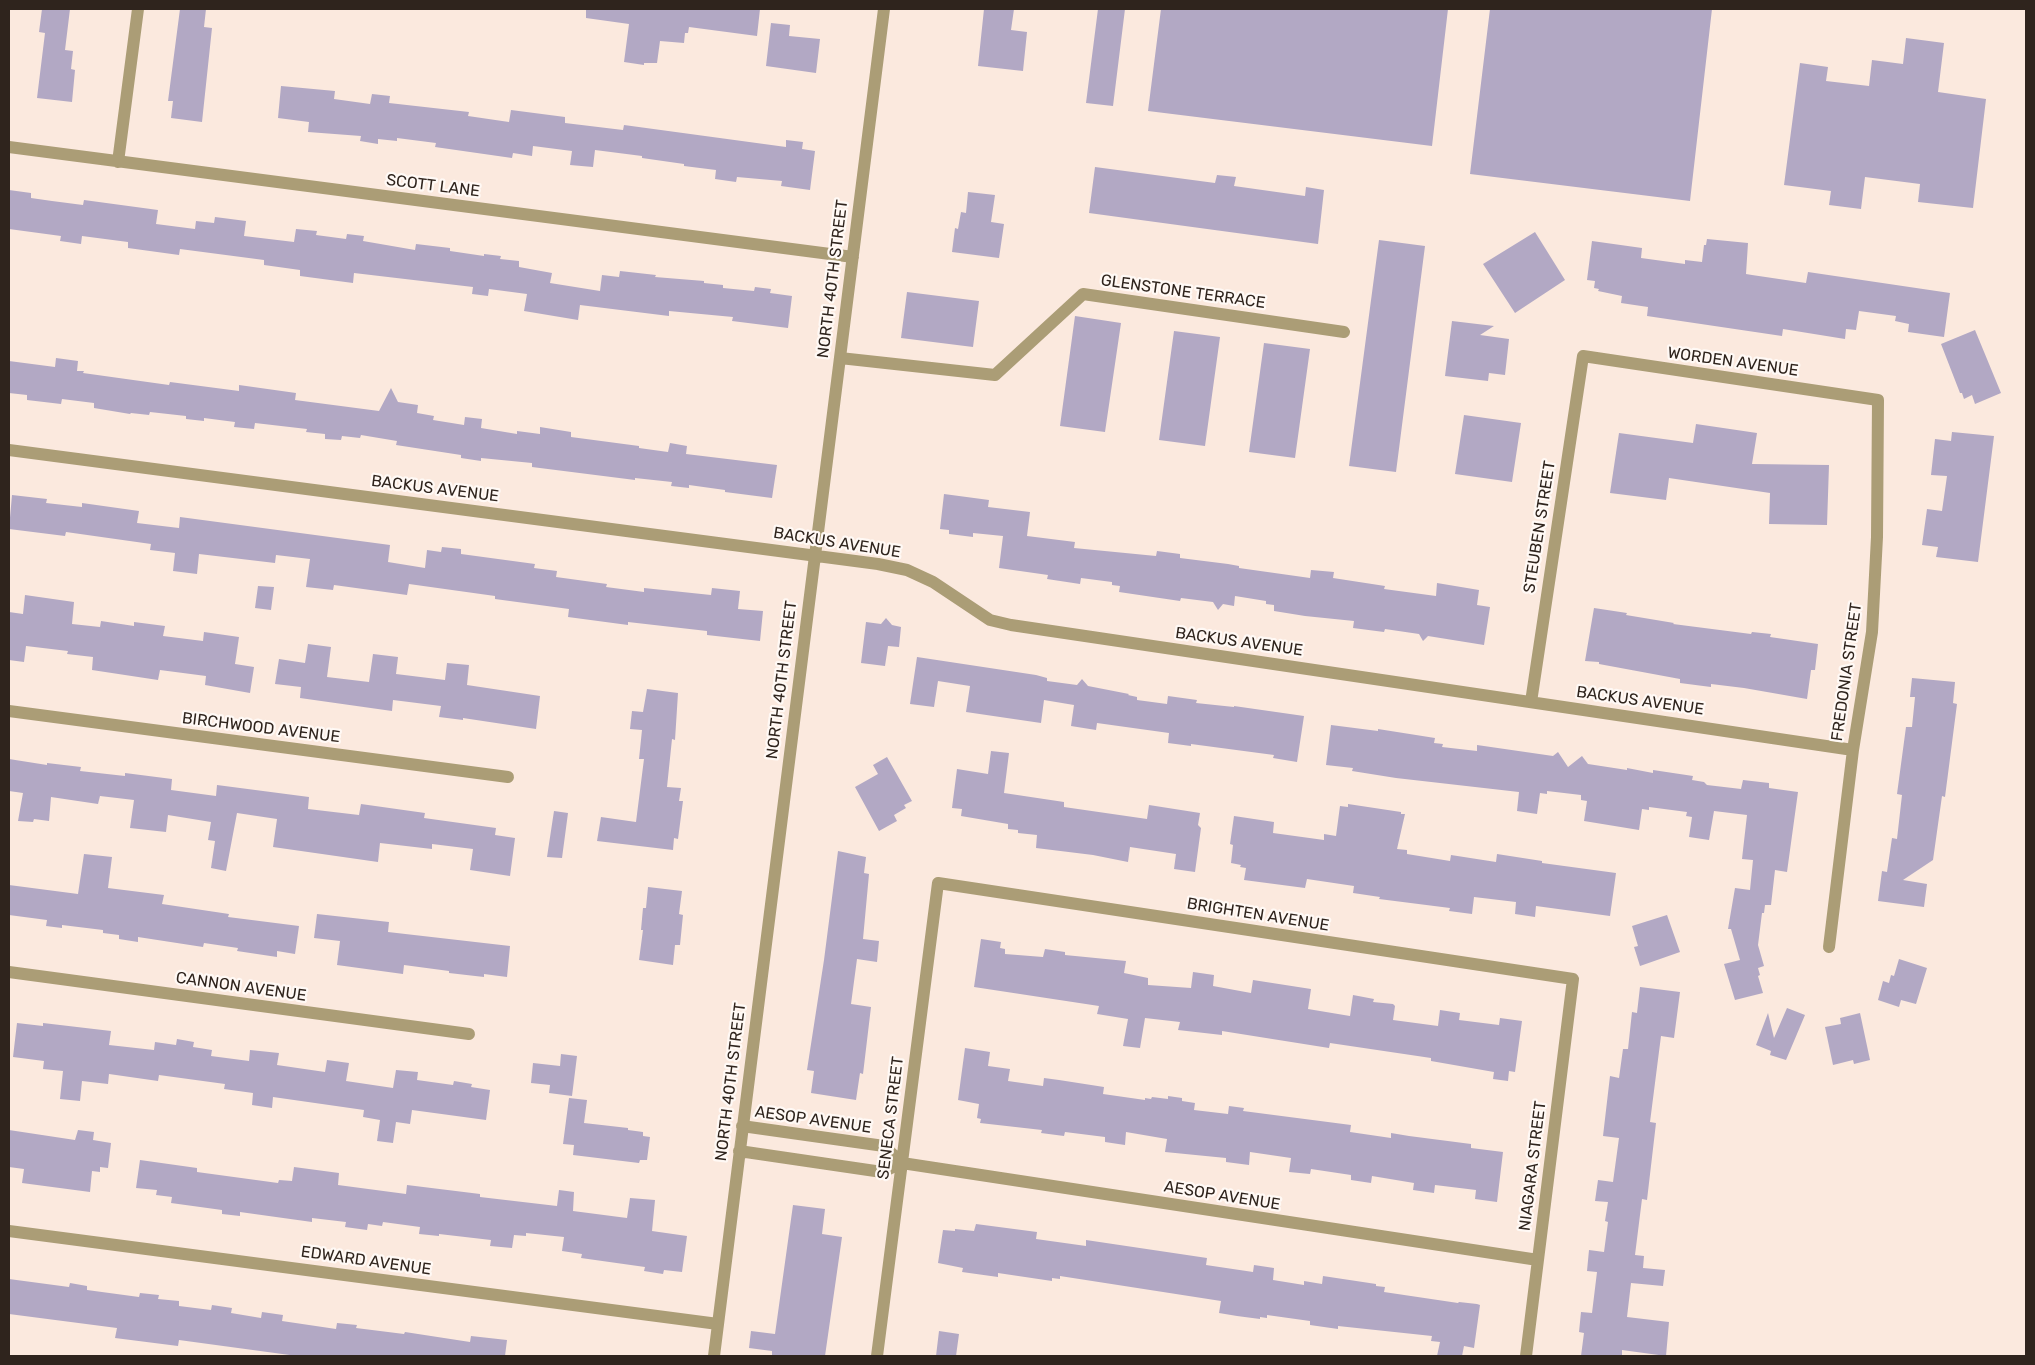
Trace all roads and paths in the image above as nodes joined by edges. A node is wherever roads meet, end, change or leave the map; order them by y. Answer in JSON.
{"nodes":[{"id":1,"x":138,"y":9,"type":"edge"},
{"id":2,"x":884,"y":9,"type":"edge"},
{"id":3,"x":9,"y":147,"type":"edge"},
{"id":4,"x":118,"y":162,"type":"junction"},
{"id":5,"x":853,"y":256,"type":"junction"},
{"id":6,"x":1344,"y":332,"type":"dead end"},
{"id":7,"x":1582,"y":356,"type":"joint"},
{"id":8,"x":840,"y":358,"type":"junction"},
{"id":9,"x":1878,"y":400,"type":"joint"},
{"id":10,"x":9,"y":450,"type":"edge"},
{"id":11,"x":815,"y":555,"type":"junction"},
{"id":12,"x":1531,"y":702,"type":"junction"},
{"id":13,"x":9,"y":711,"type":"edge"},
{"id":14,"x":1853,"y":750,"type":"junction"},
{"id":15,"x":508,"y":776,"type":"dead end"},
{"id":16,"x":938,"y":883,"type":"joint"},
{"id":17,"x":1828,"y":947,"type":"dead end"},
{"id":18,"x":9,"y":972,"type":"edge"},
{"id":19,"x":1573,"y":979,"type":"joint"},
{"id":20,"x":469,"y":1034,"type":"dead end"},
{"id":21,"x":742,"y":1126,"type":"junction"},
{"id":22,"x":739,"y":1151,"type":"junction"},
{"id":23,"x":902,"y":1164,"type":"junction"},
{"id":24,"x":9,"y":1230,"type":"edge"},
{"id":25,"x":1538,"y":1260,"type":"junction"},
{"id":26,"x":718,"y":1324,"type":"junction"},
{"id":27,"x":714,"y":1356,"type":"edge"},
{"id":28,"x":877,"y":1356,"type":"edge"},
{"id":29,"x":1526,"y":1356,"type":"edge"}],
"edges":[{"from":1,"to":4,"type":"street"},
{"from":2,"to":5,"type":"street","name":"NORTH 40TH STREET"},
{"from":3,"to":4,"type":"street","name":"SCOTT LANE"},
{"from":4,"to":5,"type":"street","name":"SCOTT LANE"},
{"from":5,"to":8,"type":"street","name":"NORTH 40TH STREET"},
{"from":6,"to":8,"type":"street","name":"GLENSTONE TERRACE"},
{"from":7,"to":9,"type":"street","name":"WORDEN AVENUE"},
{"from":7,"to":12,"type":"street","name":"STEUBEN STREET"},
{"from":8,"to":11,"type":"street","name":"NORTH 40TH STREET"},
{"from":9,"to":14,"type":"street","name":"FREDONIA STREET"},
{"from":10,"to":11,"type":"street","name":"BACKUS AVENUE"},
{"from":11,"to":12,"type":"street","name":"BACKUS AVENUE"},
{"from":11,"to":21,"type":"street","name":"NORTH 40TH STREET"},
{"from":12,"to":14,"type":"street","name":"BACKUS AVENUE"},
{"from":13,"to":15,"type":"street","name":"BIRCHWOOD AVENUE"},
{"from":14,"to":17,"type":"street","name":"FREDONIA STREET"},
{"from":16,"to":19,"type":"street","name":"BRIGHTEN AVENUE"},
{"from":16,"to":23,"type":"street","name":"SENECA STREET"},
{"from":18,"to":20,"type":"street","name":"CANNON AVENUE"},
{"from":19,"to":25,"type":"street","name":"NIAGARA STREET"},
{"from":21,"to":22,"type":"street","name":"NORTH 40TH STREET"},
{"from":21,"to":23,"type":"street","name":"AESOP AVENUE"},
{"from":22,"to":23,"type":"street","name":"AESOP AVENUE"},
{"from":22,"to":26,"type":"street","name":"NORTH 40TH STREET"},
{"from":23,"to":25,"type":"street","name":"AESOP AVENUE"},
{"from":23,"to":28,"type":"street","name":"SENECA STREET"},
{"from":24,"to":26,"type":"street","name":"EDWARD AVENUE"},
{"from":25,"to":29,"type":"street","name":"NIAGARA STREET"},
{"from":26,"to":27,"type":"street","name":"NORTH 40TH STREET"}]}
